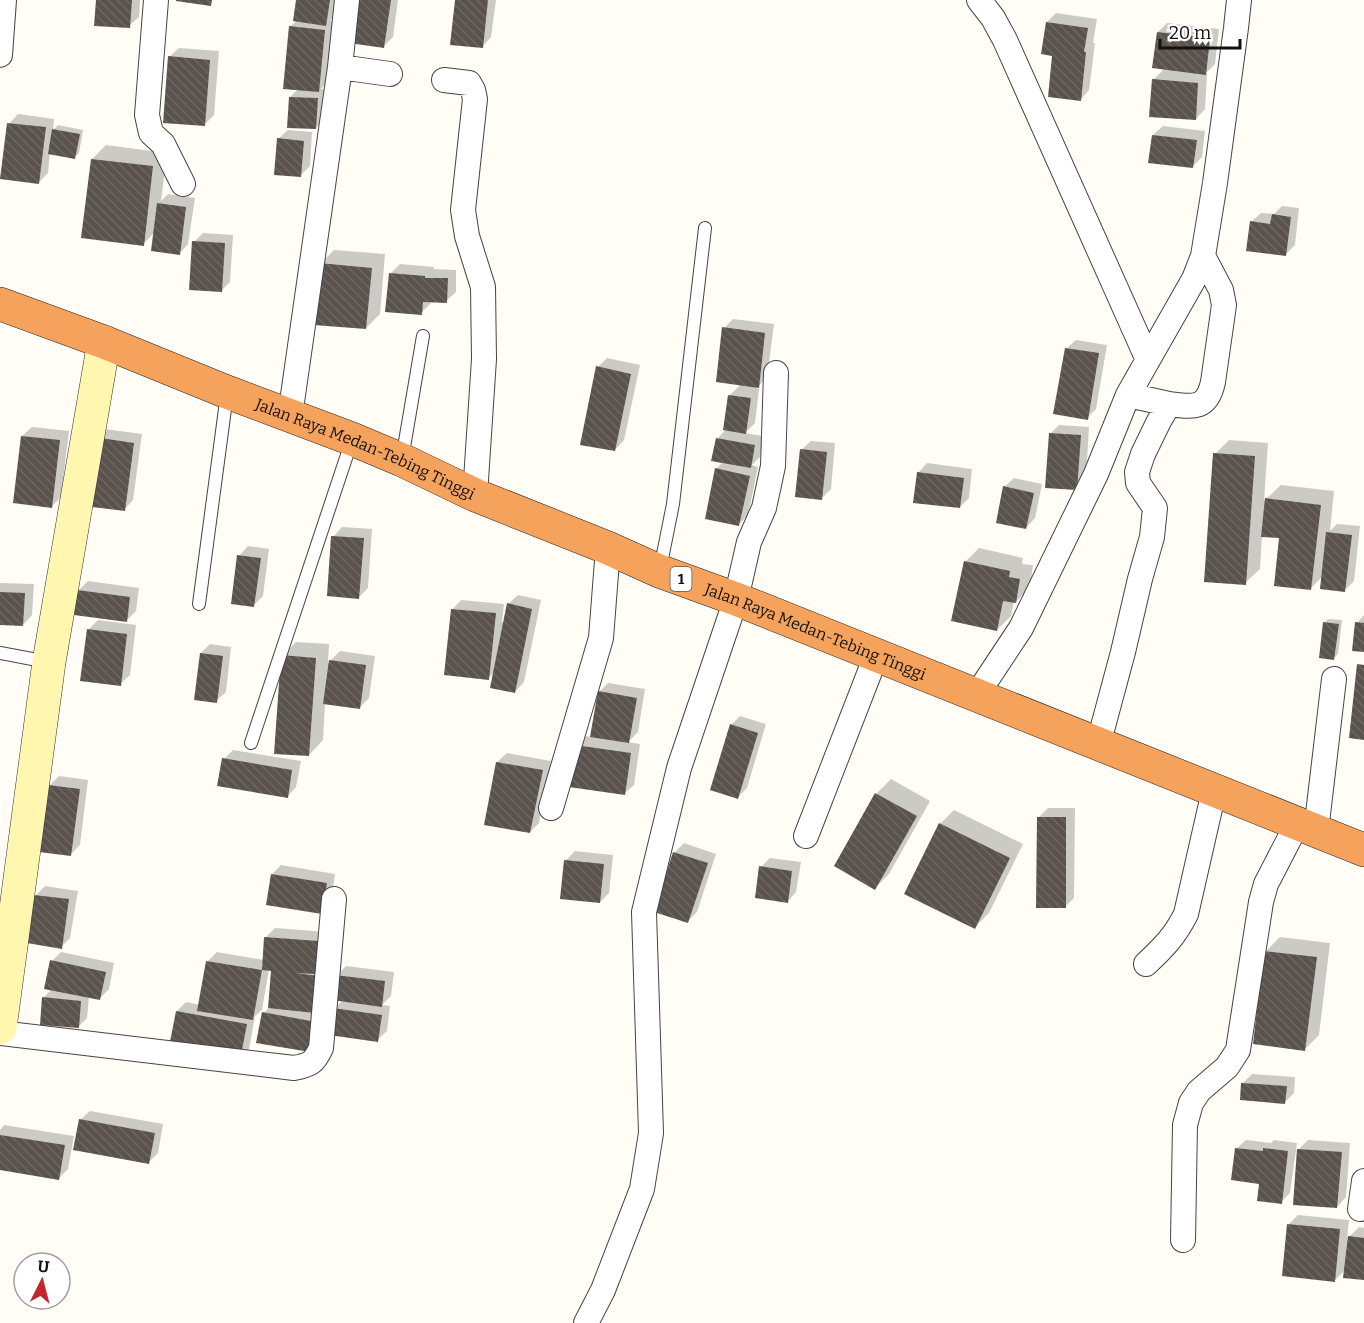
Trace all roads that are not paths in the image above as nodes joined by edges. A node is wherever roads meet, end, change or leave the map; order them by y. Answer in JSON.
{"nodes":[{"id":1,"x":4,"y":0,"type":"edge"},
{"id":2,"x":156,"y":0,"type":"edge"},
{"id":3,"x":346,"y":0,"type":"edge"},
{"id":4,"x":979,"y":0,"type":"edge"},
{"id":5,"x":1239,"y":0,"type":"edge"},
{"id":6,"x":0,"y":55,"type":"edge"},
{"id":7,"x":340,"y":67,"type":"junction"},
{"id":8,"x":390,"y":74,"type":"dead end"},
{"id":9,"x":444,"y":80,"type":"dead end"},
{"id":10,"x":183,"y":184,"type":"dead end"},
{"id":11,"x":705,"y":228,"type":"dead end"},
{"id":12,"x":1203,"y":256,"type":"junction"},
{"id":13,"x":0,"y":304,"type":"edge"},
{"id":14,"x":423,"y":336,"type":"dead end"},
{"id":15,"x":104,"y":342,"type":"junction"},
{"id":16,"x":1148,"y":360,"type":"junction"},
{"id":17,"x":776,"y":373,"type":"dead end"},
{"id":18,"x":227,"y":392,"type":"junction"},
{"id":19,"x":1131,"y":396,"type":"junction"},
{"id":20,"x":1164,"y":403,"type":"junction"},
{"id":21,"x":290,"y":416,"type":"junction"},
{"id":22,"x":352,"y":439,"type":"junction"},
{"id":23,"x":402,"y":460,"type":"junction"},
{"id":24,"x":475,"y":495,"type":"junction"},
{"id":25,"x":608,"y":548,"type":"junction"},
{"id":26,"x":659,"y":570,"type":"junction"},
{"id":27,"x":736,"y":599,"type":"junction"},
{"id":28,"x":199,"y":604,"type":"dead end"},
{"id":29,"x":0,"y":653,"type":"edge"},
{"id":30,"x":876,"y":656,"type":"junction"},
{"id":31,"x":50,"y":662,"type":"junction"},
{"id":32,"x":1334,"y":679,"type":"dead end"},
{"id":33,"x":976,"y":696,"type":"junction"},
{"id":34,"x":250,"y":743,"type":"dead end"},
{"id":35,"x":1098,"y":745,"type":"junction"},
{"id":36,"x":1214,"y":791,"type":"junction"},
{"id":37,"x":551,"y":808,"type":"dead end"},
{"id":38,"x":1306,"y":828,"type":"junction"},
{"id":39,"x":806,"y":836,"type":"dead end"},
{"id":40,"x":1364,"y":850,"type":"edge"},
{"id":41,"x":334,"y":899,"type":"dead end"},
{"id":42,"x":1146,"y":964,"type":"dead end"},
{"id":43,"x":0,"y":1028,"type":"edge"},
{"id":44,"x":0,"y":1033,"type":"edge"},
{"id":45,"x":1364,"y":1181,"type":"edge"},
{"id":46,"x":1360,"y":1209,"type":"dead end"},
{"id":47,"x":1183,"y":1240,"type":"dead end"},
{"id":48,"x":586,"y":1323,"type":"edge"}],
"edges":[{"from":1,"to":6,"type":"street"},
{"from":2,"to":10,"type":"street"},
{"from":3,"to":7,"type":"street"},
{"from":4,"to":16,"type":"street"},
{"from":5,"to":12,"type":"street"},
{"from":7,"to":8,"type":"street"},
{"from":7,"to":21,"type":"street"},
{"from":9,"to":24,"type":"street"},
{"from":11,"to":26,"type":"lane"},
{"from":12,"to":16,"type":"street"},
{"from":12,"to":20,"type":"street"},
{"from":13,"to":15,"type":"highway","name":"Jalan Raya Medan-Tebing Tinggi","number":"1"},
{"from":14,"to":23,"type":"lane"},
{"from":15,"to":18,"type":"highway","name":"Jalan Raya Medan-Tebing Tinggi","number":"1"},
{"from":15,"to":31,"type":"street"},
{"from":16,"to":19,"type":"street"},
{"from":17,"to":27,"type":"street"},
{"from":18,"to":21,"type":"highway","name":"Jalan Raya Medan-Tebing Tinggi","number":"1"},
{"from":18,"to":28,"type":"lane"},
{"from":19,"to":20,"type":"street"},
{"from":19,"to":33,"type":"street"},
{"from":20,"to":35,"type":"street"},
{"from":21,"to":22,"type":"highway","name":"Jalan Raya Medan-Tebing Tinggi","number":"1"},
{"from":22,"to":23,"type":"highway","name":"Jalan Raya Medan-Tebing Tinggi","number":"1"},
{"from":22,"to":34,"type":"lane"},
{"from":23,"to":24,"type":"highway","name":"Jalan Raya Medan-Tebing Tinggi","number":"1"},
{"from":24,"to":25,"type":"highway","name":"Jalan Raya Medan-Tebing Tinggi","number":"1"},
{"from":25,"to":26,"type":"highway","name":"Jalan Raya Medan-Tebing Tinggi","number":"1"},
{"from":25,"to":37,"type":"street"},
{"from":26,"to":27,"type":"highway","name":"Jalan Raya Medan-Tebing Tinggi","number":"1"},
{"from":27,"to":30,"type":"highway","name":"Jalan Raya Medan-Tebing Tinggi","number":"1"},
{"from":27,"to":48,"type":"street"},
{"from":29,"to":31,"type":"lane"},
{"from":30,"to":33,"type":"highway","name":"Jalan Raya Medan-Tebing Tinggi","number":"1"},
{"from":30,"to":39,"type":"street"},
{"from":31,"to":43,"type":"street"},
{"from":32,"to":38,"type":"street"},
{"from":33,"to":35,"type":"highway","name":"Jalan Raya Medan-Tebing Tinggi","number":"1"},
{"from":35,"to":36,"type":"highway","name":"Jalan Raya Medan-Tebing Tinggi","number":"1"},
{"from":36,"to":38,"type":"highway","name":"Jalan Raya Medan-Tebing Tinggi","number":"1"},
{"from":36,"to":42,"type":"street"},
{"from":38,"to":40,"type":"highway","name":"Jalan Raya Medan-Tebing Tinggi","number":"1"},
{"from":38,"to":47,"type":"street"},
{"from":41,"to":44,"type":"street"},
{"from":45,"to":46,"type":"street"}]}
